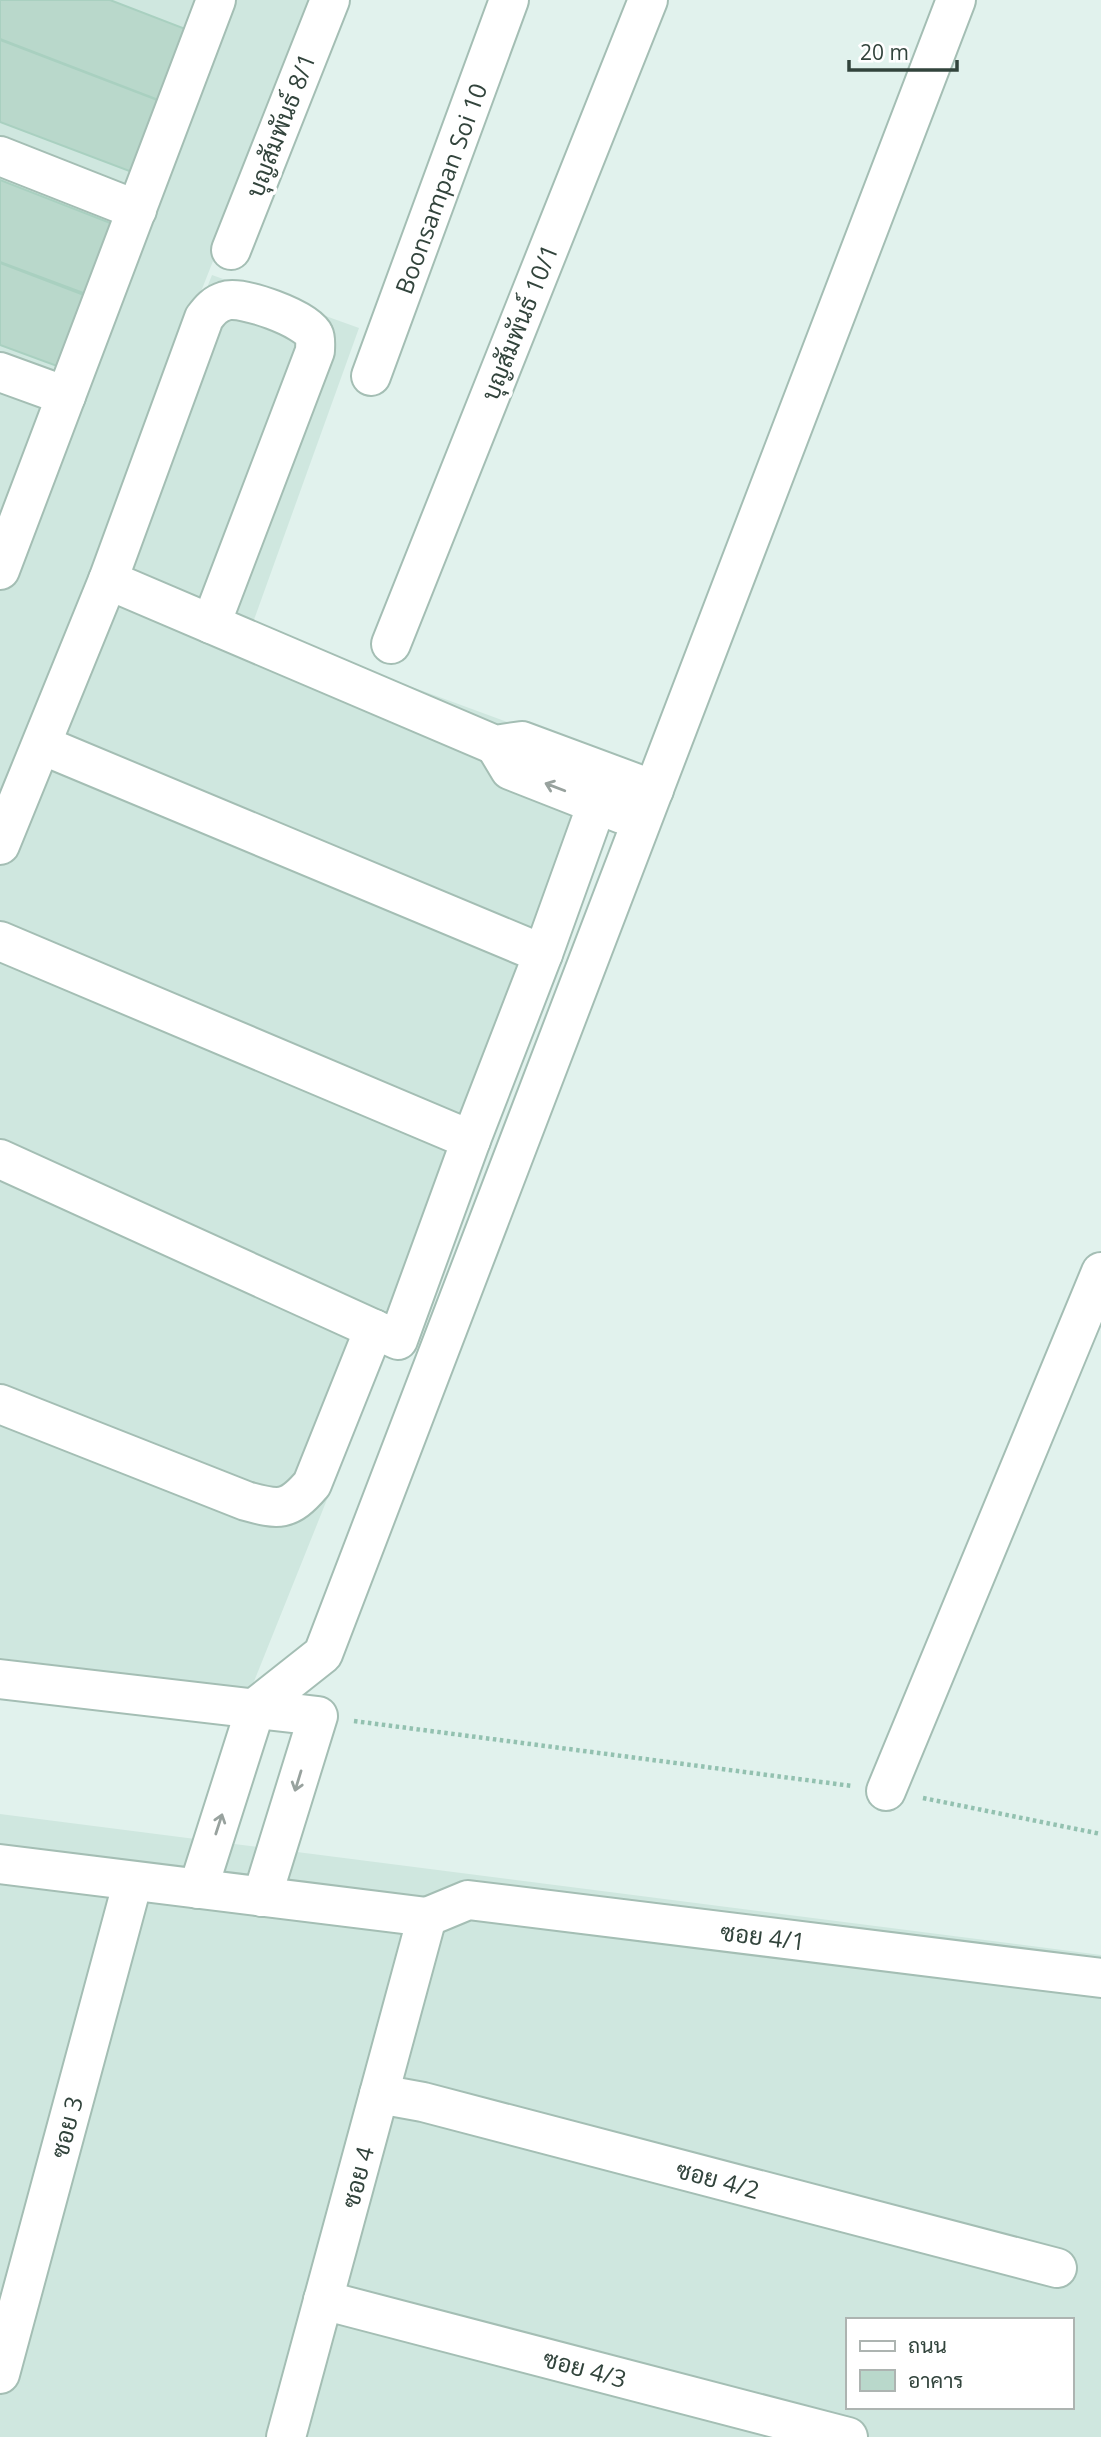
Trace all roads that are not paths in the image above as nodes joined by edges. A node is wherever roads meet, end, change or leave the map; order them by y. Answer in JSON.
{"nodes":[{"id":1,"x":330,"y":0,"type":"edge"},
{"id":2,"x":509,"y":0,"type":"edge"},
{"id":3,"x":648,"y":0,"type":"edge"},
{"id":4,"x":956,"y":0,"type":"edge"},
{"id":5,"x":207,"y":3,"type":"edge"},
{"id":6,"x":0,"y":156,"type":"edge"},
{"id":7,"x":136,"y":210,"type":"junction"},
{"id":8,"x":231,"y":250,"type":"dead end"},
{"id":9,"x":0,"y":372,"type":"edge"},
{"id":10,"x":371,"y":376,"type":"dead end"},
{"id":11,"x":66,"y":397,"type":"junction"},
{"id":12,"x":0,"y":570,"type":"edge"},
{"id":13,"x":108,"y":580,"type":"junction"},
{"id":14,"x":211,"y":624,"type":"junction"},
{"id":15,"x":391,"y":644,"type":"dead end"},
{"id":16,"x":42,"y":745,"type":"junction"},
{"id":17,"x":495,"y":746,"type":"junction"},
{"id":18,"x":597,"y":804,"type":"junction"},
{"id":19,"x":647,"y":806,"type":"junction"},
{"id":20,"x":0,"y":845,"type":"edge"},
{"id":21,"x":0,"y":941,"type":"edge"},
{"id":22,"x":543,"y":954,"type":"junction"},
{"id":23,"x":471,"y":1140,"type":"junction"},
{"id":24,"x":0,"y":1159,"type":"edge"},
{"id":25,"x":1101,"y":1272,"type":"edge"},
{"id":26,"x":374,"y":1329,"type":"junction"},
{"id":27,"x":0,"y":1404,"type":"edge"},
{"id":28,"x":0,"y":1679,"type":"edge"},
{"id":29,"x":256,"y":1707,"type":"junction"},
{"id":30,"x":886,"y":1791,"type":"road end"},
{"id":31,"x":0,"y":1864,"type":"edge"},
{"id":32,"x":133,"y":1881,"type":"junction"},
{"id":33,"x":198,"y":1889,"type":"junction"},
{"id":34,"x":261,"y":1897,"type":"junction"},
{"id":35,"x":427,"y":1917,"type":"junction"},
{"id":36,"x":1101,"y":1978,"type":"edge"},
{"id":37,"x":379,"y":2094,"type":"junction"},
{"id":38,"x":1057,"y":2268,"type":"dead end"},
{"id":39,"x":323,"y":2300,"type":"junction"},
{"id":40,"x":0,"y":2374,"type":"edge"},
{"id":41,"x":286,"y":2437,"type":"edge"},
{"id":42,"x":848,"y":2437,"type":"edge"}],
"edges":[{"from":1,"to":8,"type":"street","name":"บุญสัมพันธ์ 8/1"},
{"from":2,"to":10,"type":"street","name":"Boonsampan Soi 10"},
{"from":3,"to":15,"type":"street","name":"บุญสัมพันธ์ 10/1"},
{"from":4,"to":19,"type":"street"},
{"from":5,"to":7,"type":"street"},
{"from":6,"to":7,"type":"street"},
{"from":7,"to":11,"type":"street"},
{"from":9,"to":11,"type":"street"},
{"from":11,"to":12,"type":"street"},
{"from":13,"to":14,"type":"street"},
{"from":13,"to":14,"type":"street"},
{"from":13,"to":16,"type":"street"},
{"from":14,"to":17,"type":"street"},
{"from":16,"to":20,"type":"street"},
{"from":16,"to":22,"type":"street"},
{"from":18,"to":17,"type":"street","one_way":true},
{"from":17,"to":19,"type":"street"},
{"from":18,"to":19,"type":"street"},
{"from":18,"to":22,"type":"street"},
{"from":19,"to":29,"type":"street"},
{"from":21,"to":23,"type":"street"},
{"from":22,"to":23,"type":"street"},
{"from":23,"to":26,"type":"street"},
{"from":24,"to":26,"type":"street"},
{"from":25,"to":30,"type":"street"},
{"from":26,"to":27,"type":"street"},
{"from":28,"to":29,"type":"street"},
{"from":33,"to":29,"type":"street","one_way":true},
{"from":29,"to":34,"type":"street","one_way":true},
{"from":31,"to":32,"type":"street"},
{"from":32,"to":33,"type":"street"},
{"from":32,"to":40,"type":"street","name":"ซอย 3"},
{"from":33,"to":34,"type":"street"},
{"from":34,"to":35,"type":"street"},
{"from":35,"to":36,"type":"street","name":"ซอย 4/1"},
{"from":35,"to":37,"type":"street","name":"ซอย 4"},
{"from":37,"to":38,"type":"street","name":"ซอย 4/2"},
{"from":37,"to":39,"type":"street","name":"ซอย 4"},
{"from":39,"to":41,"type":"street","name":"ซอย 4"},
{"from":39,"to":42,"type":"street","name":"ซอย 4/3"}]}
